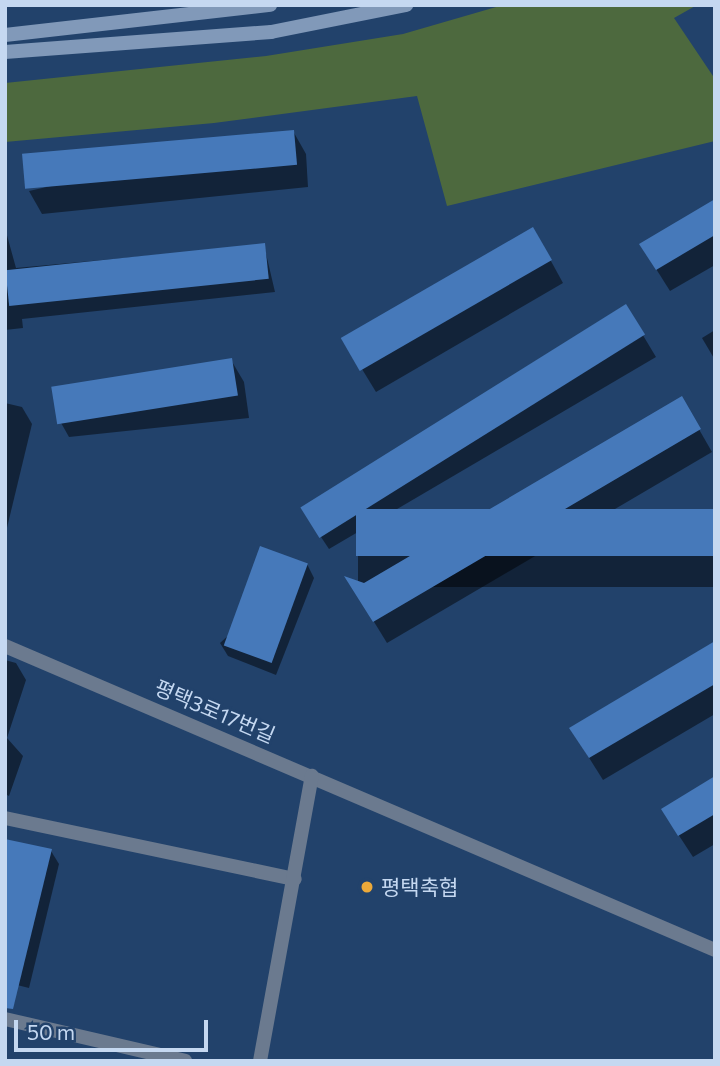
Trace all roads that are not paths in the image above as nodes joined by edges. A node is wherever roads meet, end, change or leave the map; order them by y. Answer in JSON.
{"nodes":[{"id":1,"x":270,"y":5,"type":"edge"},
{"id":2,"x":405,"y":5,"type":"edge"},
{"id":3,"x":5,"y":34,"type":"edge"},
{"id":4,"x":5,"y":52,"type":"edge"},
{"id":5,"x":5,"y":646,"type":"edge"},
{"id":6,"x":312,"y":776,"type":"junction"},
{"id":7,"x":5,"y":818,"type":"edge"},
{"id":8,"x":295,"y":879,"type":"junction"},
{"id":9,"x":715,"y":950,"type":"edge"},
{"id":10,"x":5,"y":1019,"type":"edge"},
{"id":11,"x":186,"y":1061,"type":"edge"},
{"id":12,"x":260,"y":1061,"type":"edge"}],
"edges":[{"from":1,"to":3,"type":"main road"},
{"from":2,"to":4,"type":"main road"},
{"from":5,"to":6,"type":"street","name":"평택3로17번길"},
{"from":6,"to":8,"type":"street"},
{"from":6,"to":9,"type":"street","name":"평택3로17번길"},
{"from":7,"to":8,"type":"street"},
{"from":8,"to":12,"type":"street"},
{"from":10,"to":11,"type":"street"}]}
